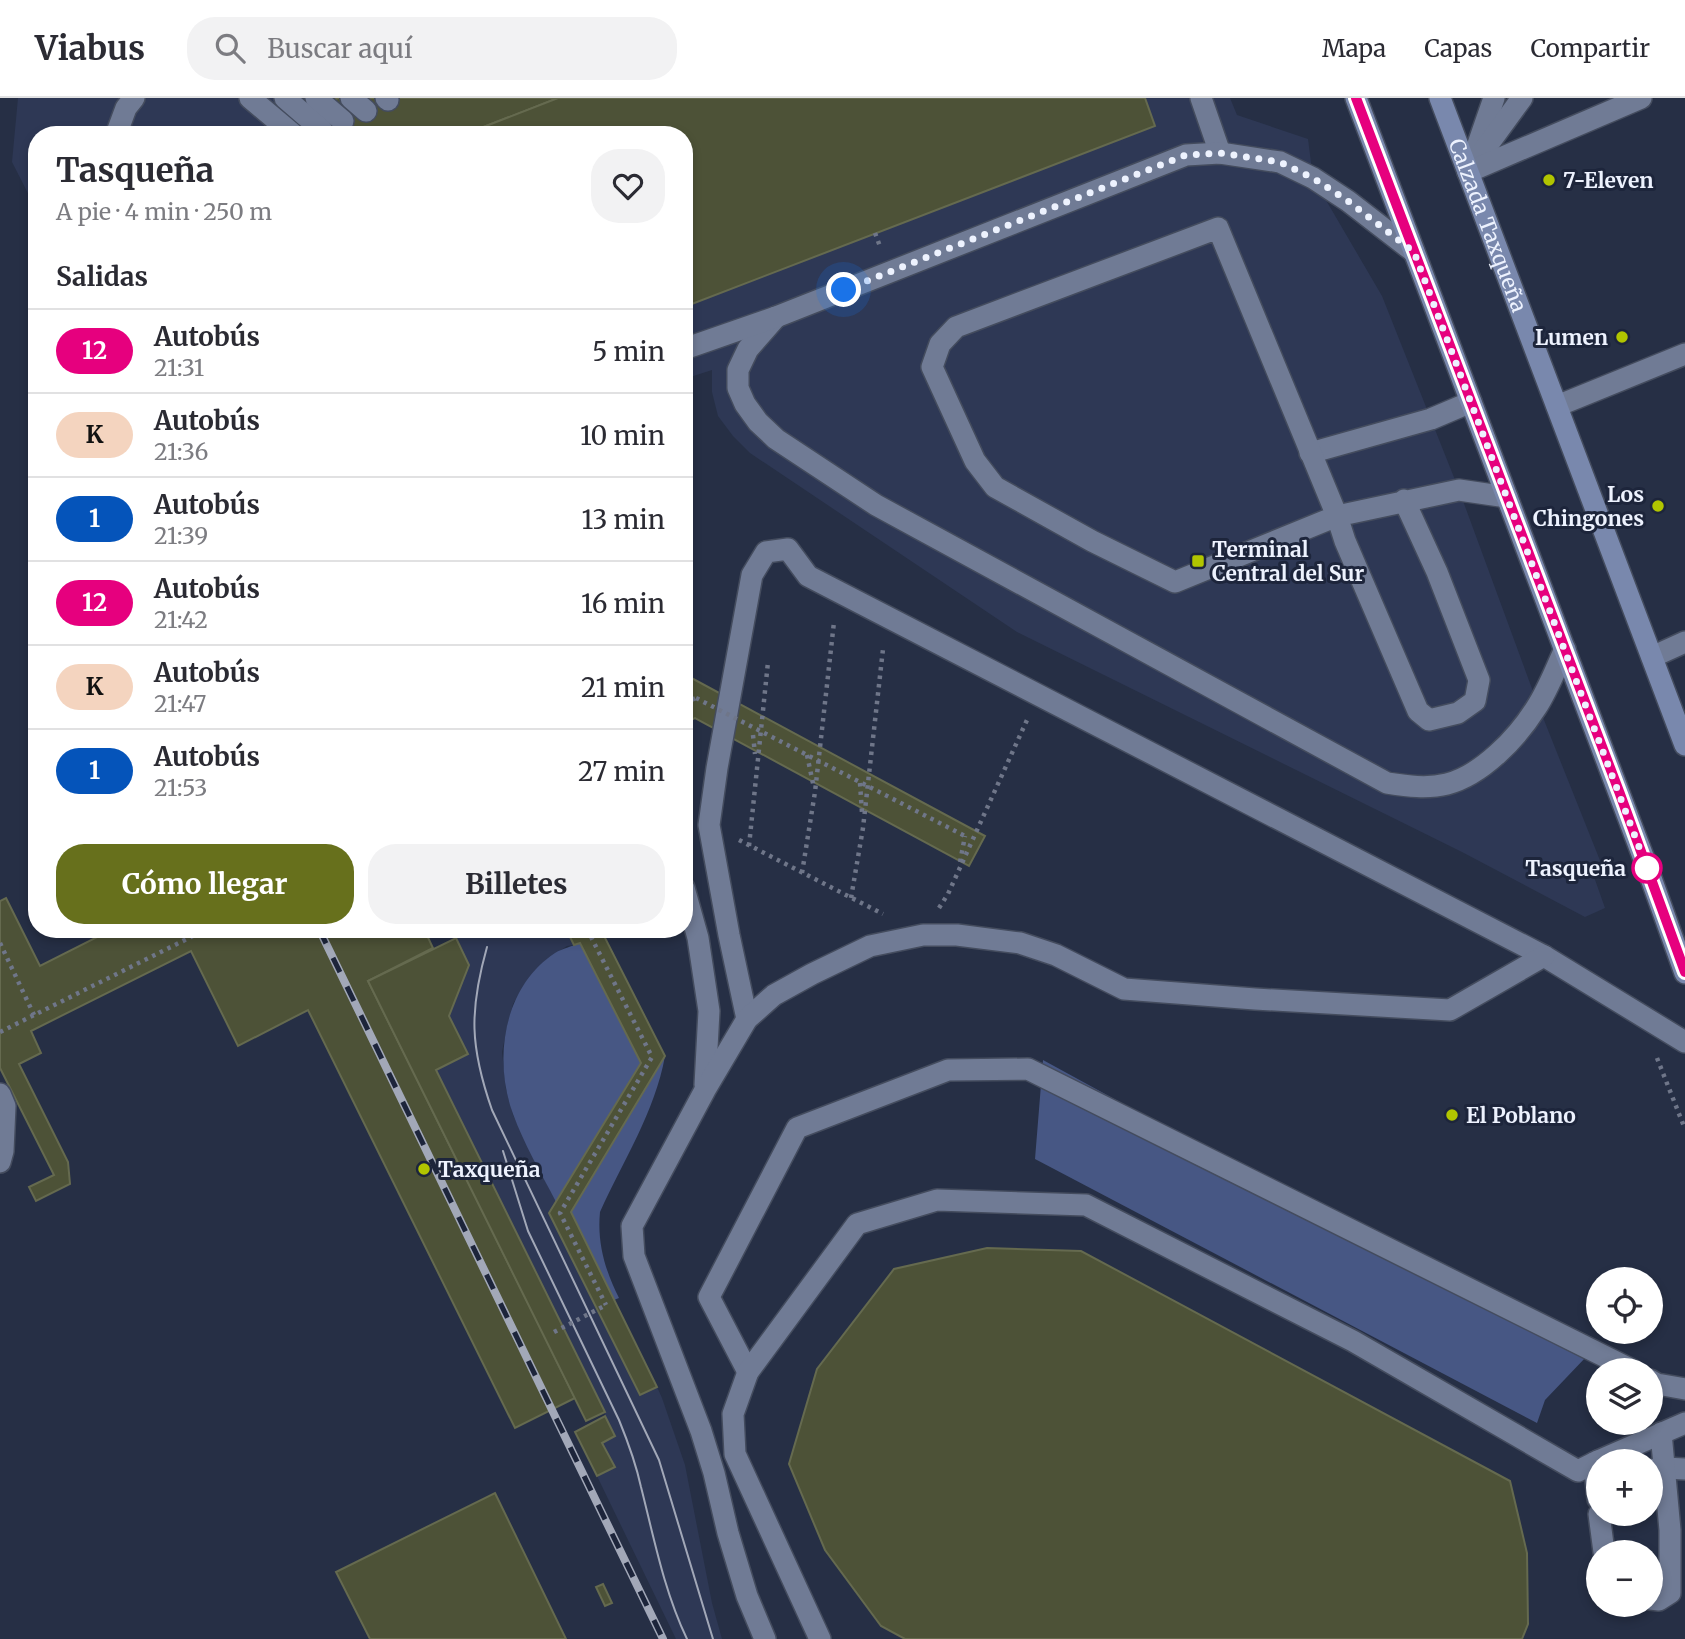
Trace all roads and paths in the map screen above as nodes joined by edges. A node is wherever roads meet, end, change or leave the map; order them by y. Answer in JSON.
{"nodes":[{"id":1,"x":134,"y":98,"type":"edge"},
{"id":2,"x":250,"y":98,"type":"edge"},
{"id":3,"x":285,"y":98,"type":"edge"},
{"id":4,"x":316,"y":98,"type":"edge"},
{"id":5,"x":1201,"y":98,"type":"edge"},
{"id":6,"x":1356,"y":98,"type":"edge"},
{"id":7,"x":1440,"y":98,"type":"edge"},
{"id":8,"x":1494,"y":98,"type":"edge"},
{"id":9,"x":1522,"y":98,"type":"edge"},
{"id":10,"x":1641,"y":98,"type":"edge"},
{"id":11,"x":343,"y":121,"type":"dead end"},
{"id":12,"x":119,"y":126,"type":"edge"},
{"id":13,"x":283,"y":126,"type":"edge"},
{"id":14,"x":317,"y":126,"type":"edge"},
{"id":15,"x":1220,"y":153,"type":"junction"},
{"id":16,"x":1468,"y":172,"type":"junction"},
{"id":17,"x":1414,"y":252,"type":"junction"},
{"id":18,"x":776,"y":317,"type":"junction"},
{"id":19,"x":693,"y":346,"type":"edge"},
{"id":20,"x":1685,"y":354,"type":"edge"},
{"id":21,"x":1471,"y":402,"type":"junction"},
{"id":22,"x":1557,"y":406,"type":"junction"},
{"id":23,"x":1310,"y":453,"type":"junction"},
{"id":24,"x":1507,"y":497,"type":"junction"},
{"id":25,"x":1404,"y":500,"type":"junction"},
{"id":26,"x":1337,"y":516,"type":"junction"},
{"id":27,"x":834,"y":622,"type":"dead end"},
{"id":28,"x":1685,"y":642,"type":"edge"},
{"id":29,"x":883,"y":649,"type":"dead end"},
{"id":30,"x":1565,"y":649,"type":"junction"},
{"id":31,"x":1652,"y":657,"type":"junction"},
{"id":32,"x":768,"y":662,"type":"dead end"},
{"id":33,"x":693,"y":699,"type":"edge"},
{"id":34,"x":1028,"y":716,"type":"dead end"},
{"id":35,"x":1685,"y":745,"type":"edge"},
{"id":36,"x":754,"y":746,"type":"dead end"},
{"id":37,"x":807,"y":755,"type":"junction"},
{"id":38,"x":756,"y":766,"type":"junction"},
{"id":39,"x":860,"y":783,"type":"junction"},
{"id":40,"x":815,"y":792,"type":"junction"},
{"id":41,"x":709,"y":825,"type":"junction"},
{"id":42,"x":863,"y":828,"type":"junction"},
{"id":43,"x":749,"y":846,"type":"junction"},
{"id":44,"x":958,"y":871,"type":"junction"},
{"id":45,"x":802,"y":873,"type":"junction"},
{"id":46,"x":851,"y":898,"type":"junction"},
{"id":47,"x":693,"y":920,"type":"edge"},
{"id":48,"x":923,"y":935,"type":"junction"},
{"id":49,"x":189,"y":938,"type":"edge"},
{"id":50,"x":592,"y":938,"type":"edge"},
{"id":51,"x":0,"y":943,"type":"edge"},
{"id":52,"x":1544,"y":956,"type":"junction"},
{"id":53,"x":1685,"y":972,"type":"edge"},
{"id":54,"x":34,"y":1015,"type":"junction"},
{"id":55,"x":1640,"y":1015,"type":"junction"},
{"id":56,"x":747,"y":1019,"type":"junction"},
{"id":57,"x":0,"y":1032,"type":"edge"},
{"id":58,"x":1685,"y":1042,"type":"edge"},
{"id":59,"x":705,"y":1090,"type":"junction"},
{"id":60,"x":0,"y":1094,"type":"edge"},
{"id":61,"x":1685,"y":1129,"type":"edge"},
{"id":62,"x":0,"y":1162,"type":"edge"},
{"id":63,"x":554,"y":1332,"type":"dead end"},
{"id":64,"x":1608,"y":1358,"type":"edge"},
{"id":65,"x":748,"y":1372,"type":"junction"},
{"id":66,"x":1663,"y":1385,"type":"edge"},
{"id":67,"x":1685,"y":1389,"type":"edge"},
{"id":68,"x":1685,"y":1423,"type":"edge"},
{"id":69,"x":1663,"y":1432,"type":"edge"},
{"id":70,"x":1658,"y":1435,"type":"edge"},
{"id":71,"x":1661,"y":1435,"type":"edge"},
{"id":72,"x":1636,"y":1449,"type":"edge"},
{"id":73,"x":1667,"y":1469,"type":"edge"},
{"id":74,"x":1586,"y":1472,"type":"edge"},
{"id":75,"x":1663,"y":1597,"type":"edge"},
{"id":76,"x":765,"y":1639,"type":"edge"},
{"id":77,"x":820,"y":1639,"type":"edge"}],
"edges":[{"from":1,"to":12,"type":"street"},
{"from":2,"to":13,"type":"street"},
{"from":3,"to":14,"type":"street"},
{"from":4,"to":11,"type":"street"},
{"from":5,"to":15,"type":"street"},
{"from":6,"to":17,"type":"main road"},
{"from":7,"to":16,"type":"main road","name":"Calzada Taxqueña"},
{"from":8,"to":16,"type":"street"},
{"from":9,"to":16,"type":"street"},
{"from":10,"to":16,"type":"street"},
{"from":15,"to":17,"type":"street"},
{"from":15,"to":18,"type":"street"},
{"from":16,"to":22,"type":"main road","name":"Calzada Taxqueña"},
{"from":17,"to":21,"type":"main road"},
{"from":18,"to":19,"type":"street"},
{"from":18,"to":30,"type":"street"},
{"from":20,"to":22,"type":"street"},
{"from":21,"to":23,"type":"street"},
{"from":21,"to":24,"type":"main road"},
{"from":22,"to":31,"type":"main road","name":"Calzada Taxqueña"},
{"from":23,"to":26,"type":"street"},
{"from":23,"to":26,"type":"street"},
{"from":24,"to":25,"type":"street"},
{"from":24,"to":30,"type":"main road"},
{"from":25,"to":26,"type":"street"},
{"from":25,"to":26,"type":"street"},
{"from":27,"to":40,"type":"path"},
{"from":28,"to":31,"type":"street"},
{"from":29,"to":42,"type":"path"},
{"from":30,"to":53,"type":"main road"},
{"from":31,"to":35,"type":"main road","name":"Calzada Taxqueña"},
{"from":32,"to":38,"type":"path"},
{"from":33,"to":37,"type":"path","bridge":true},
{"from":34,"to":44,"type":"path"},
{"from":36,"to":38,"type":"path"},
{"from":37,"to":39,"type":"path","bridge":true},
{"from":37,"to":40,"type":"path"},
{"from":38,"to":43,"type":"path"},
{"from":39,"to":42,"type":"path"},
{"from":39,"to":44,"type":"path","bridge":true},
{"from":40,"to":45,"type":"path"},
{"from":41,"to":43,"type":"path"},
{"from":41,"to":52,"type":"street"},
{"from":41,"to":56,"type":"street"},
{"from":42,"to":46,"type":"path"},
{"from":43,"to":45,"type":"path"},
{"from":44,"to":48,"type":"path"},
{"from":45,"to":46,"type":"path"},
{"from":46,"to":48,"type":"path"},
{"from":47,"to":59,"type":"street"},
{"from":48,"to":52,"type":"street"},
{"from":48,"to":56,"type":"street"},
{"from":49,"to":54,"type":"path"},
{"from":50,"to":63,"type":"path","bridge":true},
{"from":51,"to":54,"type":"path"},
{"from":52,"to":55,"type":"street"},
{"from":54,"to":57,"type":"path"},
{"from":55,"to":58,"type":"street"},
{"from":55,"to":61,"type":"path"},
{"from":56,"to":59,"type":"street"},
{"from":59,"to":76,"type":"street"},
{"from":60,"to":62,"type":"street"},
{"from":64,"to":65,"type":"street"},
{"from":65,"to":74,"type":"street"},
{"from":65,"to":77,"type":"street"},
{"from":66,"to":67,"type":"street"},
{"from":68,"to":69,"type":"street"},
{"from":70,"to":72,"type":"street"},
{"from":71,"to":73,"type":"street"},
{"from":73,"to":75,"type":"street"}]}
